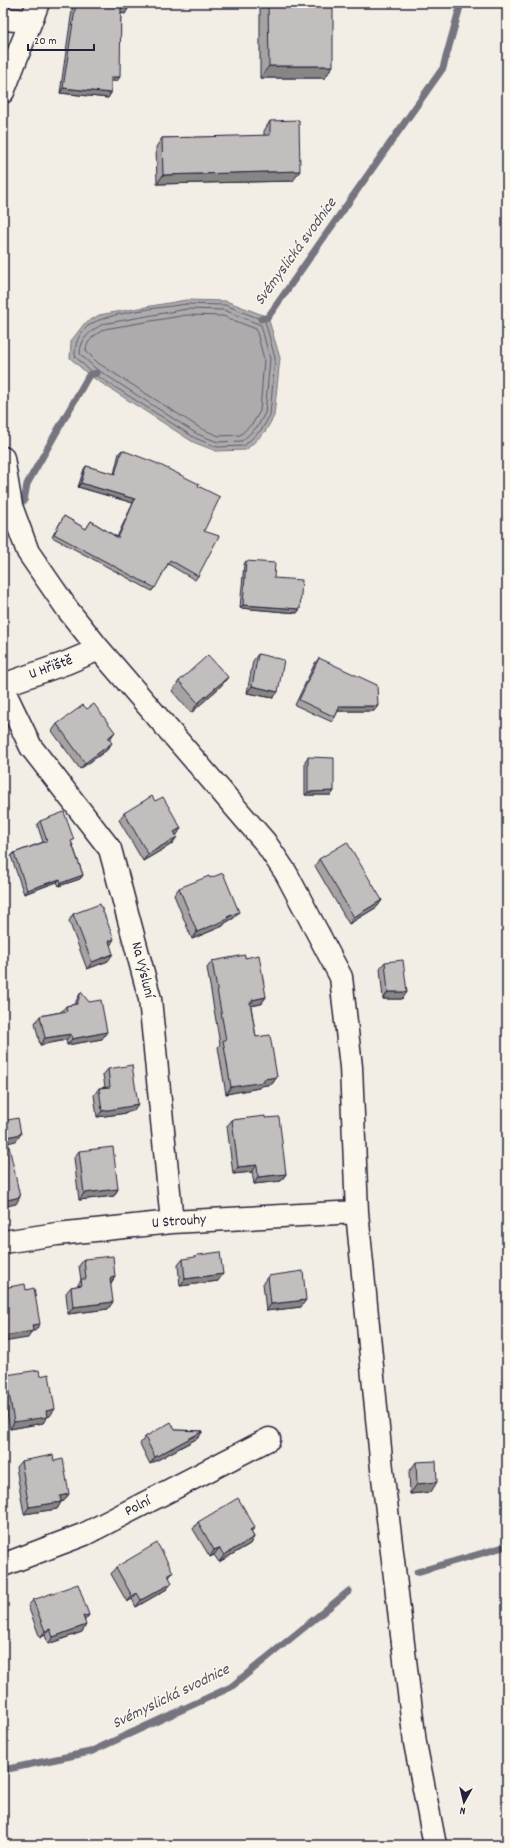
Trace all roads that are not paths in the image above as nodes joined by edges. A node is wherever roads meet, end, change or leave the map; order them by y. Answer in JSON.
{"nodes":[{"id":1,"x":34,"y":12,"type":"edge"},
{"id":2,"x":3,"y":19,"type":"edge"},
{"id":3,"x":3,"y":92,"type":"edge"},
{"id":4,"x":3,"y":458,"type":"edge"},
{"id":5,"x":99,"y":649,"type":"junction"},
{"id":6,"x":3,"y":685,"type":"edge"},
{"id":7,"x":3,"y":690,"type":"edge"},
{"id":8,"x":357,"y":1212,"type":"junction"},
{"id":9,"x":172,"y":1222,"type":"junction"},
{"id":10,"x":3,"y":1242,"type":"edge"},
{"id":11,"x":269,"y":1439,"type":"dead end"},
{"id":12,"x":3,"y":1565,"type":"edge"},
{"id":13,"x":435,"y":1845,"type":"edge"}],
"edges":[{"from":1,"to":2,"type":"street"},
{"from":1,"to":3,"type":"street"},
{"from":4,"to":5,"type":"street"},
{"from":5,"to":6,"type":"street","name":"U Hřiště"},
{"from":5,"to":8,"type":"street"},
{"from":7,"to":9,"type":"street","name":"Na Výsluní"},
{"from":8,"to":9,"type":"street","name":"U Strouhy"},
{"from":8,"to":13,"type":"street"},
{"from":9,"to":10,"type":"street","name":"U Strouhy"},
{"from":11,"to":12,"type":"street","name":"Polní"}]}
